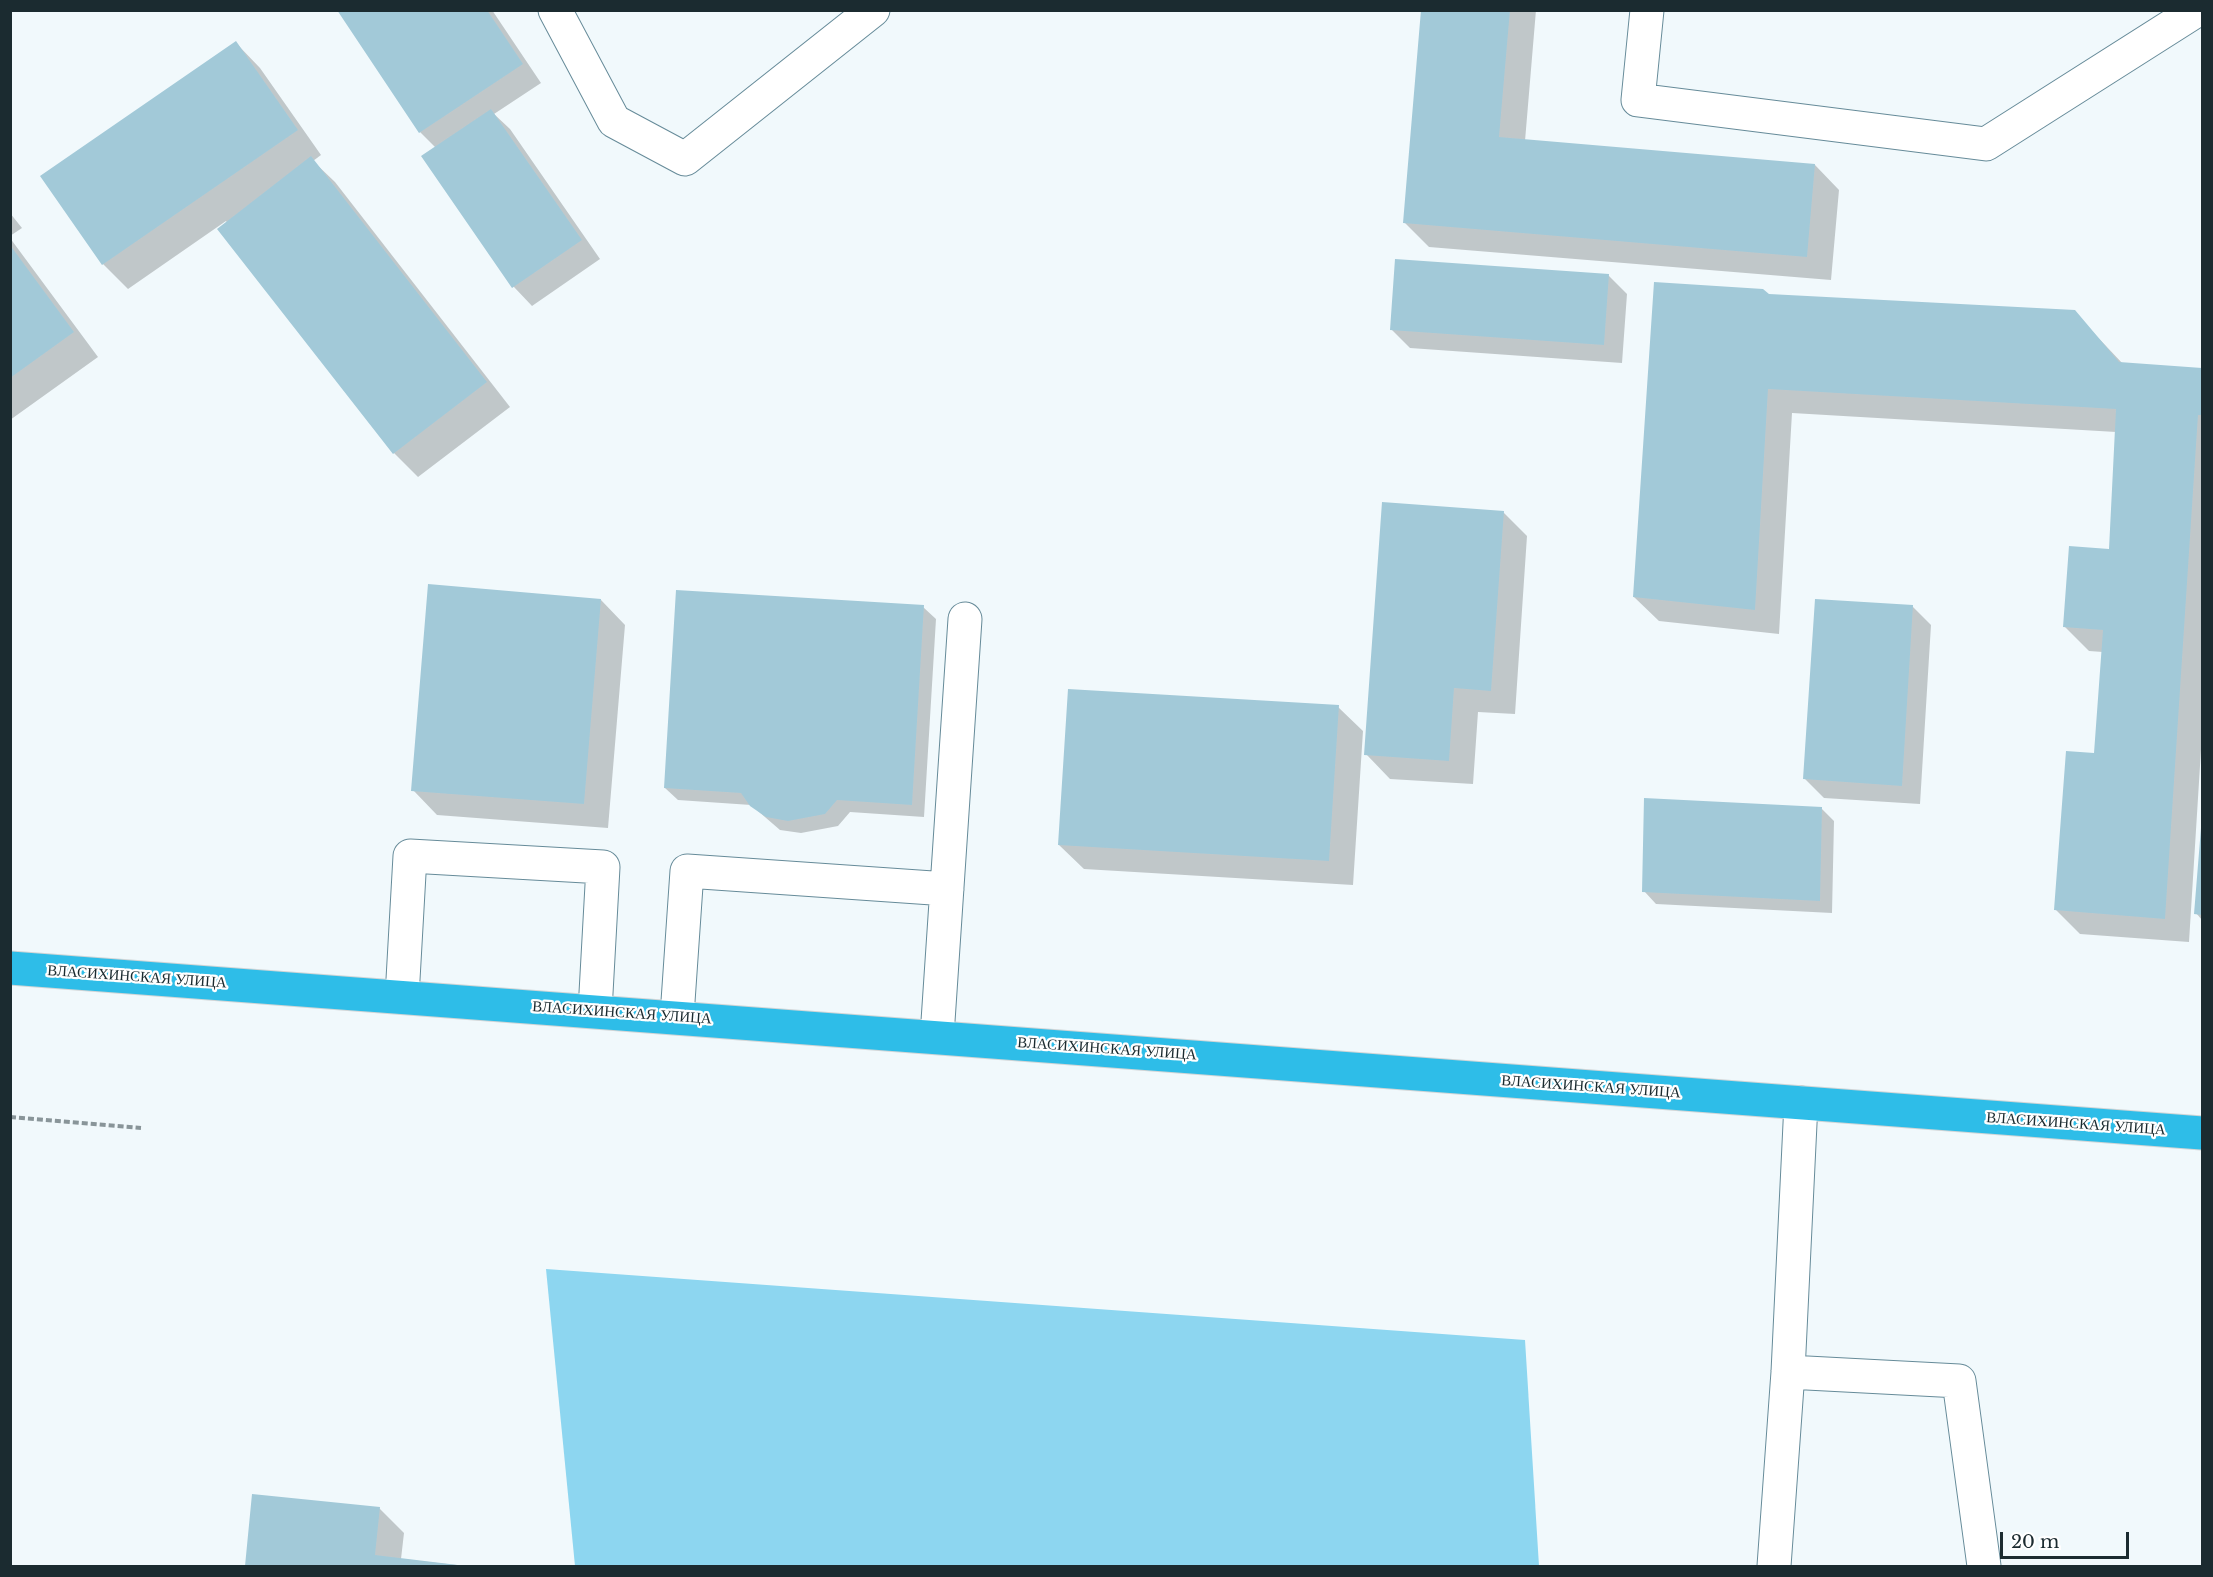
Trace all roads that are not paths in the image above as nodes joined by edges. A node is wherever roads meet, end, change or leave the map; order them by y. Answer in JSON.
{"nodes":[{"id":1,"x":555,"y":10,"type":"edge"},
{"id":2,"x":873,"y":10,"type":"edge"},
{"id":3,"x":1647,"y":10,"type":"edge"},
{"id":4,"x":2197,"y":10,"type":"edge"},
{"id":5,"x":965,"y":619,"type":"dead end"},
{"id":6,"x":947,"y":889,"type":"junction"},
{"id":7,"x":10,"y":968,"type":"edge"},
{"id":8,"x":402,"y":996,"type":"junction"},
{"id":9,"x":595,"y":1011,"type":"junction"},
{"id":10,"x":677,"y":1016,"type":"junction"},
{"id":11,"x":937,"y":1036,"type":"junction"},
{"id":12,"x":1801,"y":1103,"type":"junction"},
{"id":13,"x":2202,"y":1133,"type":"edge"},
{"id":14,"x":1788,"y":1372,"type":"junction"},
{"id":15,"x":1774,"y":1566,"type":"edge"},
{"id":16,"x":1984,"y":1566,"type":"edge"}],
"edges":[{"from":1,"to":2,"type":"lane"},
{"from":3,"to":4,"type":"lane"},
{"from":5,"to":6,"type":"lane"},
{"from":6,"to":10,"type":"lane"},
{"from":6,"to":11,"type":"lane"},
{"from":7,"to":8,"type":"highway","name":"ВЛАСИХИНСКАЯ УЛИЦА"},
{"from":8,"to":9,"type":"highway","name":"ВЛАСИХИНСКАЯ УЛИЦА"},
{"from":8,"to":9,"type":"lane"},
{"from":9,"to":10,"type":"highway","name":"ВЛАСИХИНСКАЯ УЛИЦА"},
{"from":10,"to":11,"type":"highway","name":"ВЛАСИХИНСКАЯ УЛИЦА"},
{"from":11,"to":12,"type":"highway","name":"ВЛАСИХИНСКАЯ УЛИЦА"},
{"from":12,"to":13,"type":"highway","name":"ВЛАСИХИНСКАЯ УЛИЦА"},
{"from":12,"to":14,"type":"lane"},
{"from":14,"to":15,"type":"lane"},
{"from":14,"to":16,"type":"lane"}]}
